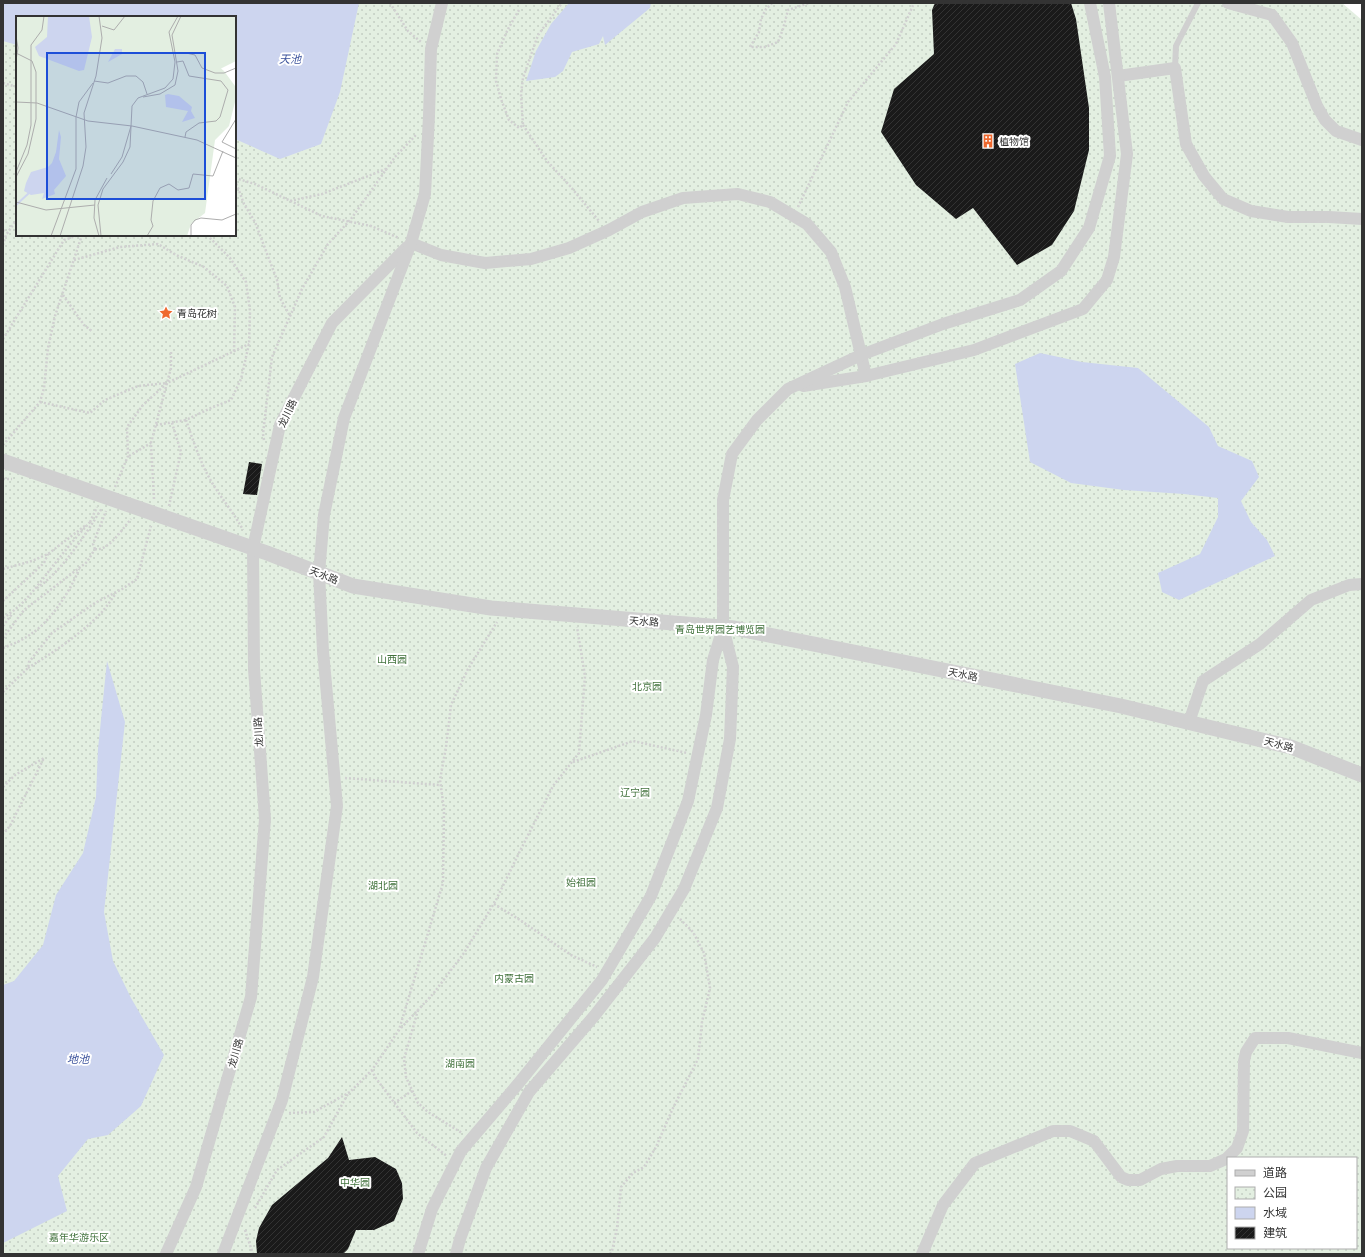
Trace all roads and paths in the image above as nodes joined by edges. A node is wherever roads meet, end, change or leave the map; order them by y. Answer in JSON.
{"nodes":[{"id":1,"x":390,"y":3,"type":"edge"},
{"id":2,"x":442,"y":3,"type":"edge"},
{"id":3,"x":562,"y":3,"type":"edge"},
{"id":4,"x":772,"y":3,"type":"edge"},
{"id":5,"x":809,"y":3,"type":"edge"},
{"id":6,"x":914,"y":3,"type":"edge"},
{"id":7,"x":1090,"y":3,"type":"edge"},
{"id":8,"x":1109,"y":3,"type":"edge"},
{"id":9,"x":1198,"y":3,"type":"edge"},
{"id":10,"x":1228,"y":3,"type":"edge"},
{"id":11,"x":519,"y":10,"type":"dead end"},
{"id":12,"x":431,"y":49,"type":"junction"},
{"id":13,"x":1175,"y":68,"type":"junction"},
{"id":14,"x":1118,"y":76,"type":"junction"},
{"id":15,"x":3,"y":83,"type":"edge"},
{"id":16,"x":16,"y":87,"type":"edge"},
{"id":17,"x":429,"y":122,"type":"junction"},
{"id":18,"x":523,"y":125,"type":"junction"},
{"id":19,"x":1362,"y":140,"type":"edge"},
{"id":20,"x":386,"y":169,"type":"junction"},
{"id":21,"x":236,"y":179,"type":"edge"},
{"id":22,"x":236,"y":182,"type":"edge"},
{"id":23,"x":290,"y":201,"type":"junction"},
{"id":24,"x":794,"y":216,"type":"junction"},
{"id":25,"x":1362,"y":219,"type":"edge"},
{"id":26,"x":16,"y":220,"type":"edge"},
{"id":27,"x":604,"y":226,"type":"dead end"},
{"id":28,"x":77,"y":236,"type":"edge"},
{"id":29,"x":80,"y":236,"type":"edge"},
{"id":30,"x":208,"y":236,"type":"edge"},
{"id":31,"x":411,"y":243,"type":"junction"},
{"id":32,"x":3,"y":245,"type":"edge"},
{"id":33,"x":74,"y":260,"type":"junction"},
{"id":34,"x":63,"y":295,"type":"junction"},
{"id":35,"x":290,"y":316,"type":"junction"},
{"id":36,"x":93,"y":332,"type":"dead end"},
{"id":37,"x":3,"y":339,"type":"edge"},
{"id":38,"x":249,"y":344,"type":"junction"},
{"id":39,"x":171,"y":352,"type":"dead end"},
{"id":40,"x":234,"y":352,"type":"junction"},
{"id":41,"x":861,"y":355,"type":"junction"},
{"id":42,"x":866,"y":376,"type":"junction"},
{"id":43,"x":167,"y":383,"type":"junction"},
{"id":44,"x":788,"y":389,"type":"junction"},
{"id":45,"x":40,"y":402,"type":"junction"},
{"id":46,"x":186,"y":420,"type":"junction"},
{"id":47,"x":172,"y":423,"type":"junction"},
{"id":48,"x":156,"y":426,"type":"junction"},
{"id":49,"x":151,"y":443,"type":"junction"},
{"id":50,"x":3,"y":445,"type":"edge"},
{"id":51,"x":274,"y":452,"type":"junction"},
{"id":52,"x":128,"y":456,"type":"junction"},
{"id":53,"x":3,"y":461,"type":"edge"},
{"id":54,"x":108,"y":498,"type":"junction"},
{"id":55,"x":139,"y":508,"type":"junction"},
{"id":56,"x":160,"y":516,"type":"junction"},
{"id":57,"x":95,"y":520,"type":"dead end"},
{"id":58,"x":90,"y":521,"type":"junction"},
{"id":59,"x":253,"y":548,"type":"junction"},
{"id":60,"x":95,"y":550,"type":"junction"},
{"id":61,"x":48,"y":554,"type":"junction"},
{"id":62,"x":79,"y":568,"type":"junction"},
{"id":63,"x":4,"y":569,"type":"edge"},
{"id":64,"x":319,"y":573,"type":"junction"},
{"id":65,"x":1362,"y":584,"type":"edge"},
{"id":66,"x":35,"y":589,"type":"junction"},
{"id":67,"x":117,"y":592,"type":"junction"},
{"id":68,"x":3,"y":601,"type":"edge"},
{"id":69,"x":15,"y":609,"type":"junction"},
{"id":70,"x":504,"y":610,"type":"junction"},
{"id":71,"x":575,"y":615,"type":"junction"},
{"id":72,"x":3,"y":618,"type":"edge"},
{"id":73,"x":3,"y":626,"type":"edge"},
{"id":74,"x":723,"y":627,"type":"junction"},
{"id":75,"x":3,"y":638,"type":"edge"},
{"id":76,"x":3,"y":648,"type":"edge"},
{"id":77,"x":28,"y":668,"type":"junction"},
{"id":78,"x":3,"y":692,"type":"edge"},
{"id":79,"x":1190,"y":722,"type":"junction"},
{"id":80,"x":698,"y":755,"type":"junction"},
{"id":81,"x":572,"y":762,"type":"junction"},
{"id":82,"x":1362,"y":775,"type":"edge"},
{"id":83,"x":334,"y":777,"type":"junction"},
{"id":84,"x":440,"y":785,"type":"junction"},
{"id":85,"x":3,"y":787,"type":"edge"},
{"id":86,"x":3,"y":834,"type":"edge"},
{"id":87,"x":494,"y":904,"type":"junction"},
{"id":88,"x":672,"y":910,"type":"junction"},
{"id":89,"x":607,"y":972,"type":"junction"},
{"id":90,"x":418,"y":1010,"type":"junction"},
{"id":91,"x":399,"y":1030,"type":"junction"},
{"id":92,"x":1362,"y":1052,"type":"edge"},
{"id":93,"x":372,"y":1070,"type":"junction"},
{"id":94,"x":412,"y":1091,"type":"junction"},
{"id":95,"x":350,"y":1092,"type":"junction"},
{"id":96,"x":394,"y":1103,"type":"junction"},
{"id":97,"x":277,"y":1114,"type":"junction"},
{"id":98,"x":472,"y":1138,"type":"junction"},
{"id":99,"x":1228,"y":1157,"type":"edge"},
{"id":100,"x":1227,"y":1158,"type":"edge"},
{"id":101,"x":456,"y":1162,"type":"junction"},
{"id":102,"x":255,"y":1208,"type":"dead end"},
{"id":103,"x":244,"y":1227,"type":"dead end"},
{"id":104,"x":166,"y":1254,"type":"edge"},
{"id":105,"x":223,"y":1254,"type":"edge"},
{"id":106,"x":253,"y":1254,"type":"edge"},
{"id":107,"x":418,"y":1254,"type":"edge"},
{"id":108,"x":456,"y":1254,"type":"edge"},
{"id":109,"x":610,"y":1254,"type":"edge"},
{"id":110,"x":922,"y":1254,"type":"edge"}],
"edges":[{"from":1,"to":12,"type":"path"},
{"from":2,"to":12,"type":"street"},
{"from":3,"to":18,"type":"path"},
{"from":4,"to":5,"type":"path"},
{"from":6,"to":24,"type":"path"},
{"from":7,"to":41,"type":"street"},
{"from":8,"to":14,"type":"street"},
{"from":9,"to":13,"type":"lane"},
{"from":10,"to":19,"type":"street"},
{"from":11,"to":18,"type":"path"},
{"from":12,"to":17,"type":"street"},
{"from":13,"to":14,"type":"street"},
{"from":13,"to":25,"type":"street"},
{"from":14,"to":42,"type":"street"},
{"from":15,"to":16,"type":"path"},
{"from":17,"to":20,"type":"path"},
{"from":17,"to":31,"type":"street"},
{"from":18,"to":27,"type":"path"},
{"from":20,"to":23,"type":"path"},
{"from":20,"to":35,"type":"path"},
{"from":21,"to":23,"type":"path"},
{"from":22,"to":35,"type":"path"},
{"from":23,"to":31,"type":"path"},
{"from":24,"to":31,"type":"street"},
{"from":24,"to":41,"type":"street"},
{"from":26,"to":32,"type":"path"},
{"from":28,"to":37,"type":"path"},
{"from":29,"to":33,"type":"path"},
{"from":30,"to":38,"type":"path"},
{"from":31,"to":51,"type":"street","name":"龙川路"},
{"from":31,"to":64,"type":"street"},
{"from":33,"to":34,"type":"path"},
{"from":33,"to":40,"type":"path"},
{"from":34,"to":36,"type":"path"},
{"from":34,"to":45,"type":"path"},
{"from":35,"to":51,"type":"path"},
{"from":38,"to":40,"type":"path"},
{"from":38,"to":46,"type":"path"},
{"from":39,"to":43,"type":"path"},
{"from":40,"to":43,"type":"path"},
{"from":41,"to":42,"type":"street"},
{"from":41,"to":44,"type":"street"},
{"from":42,"to":44,"type":"street"},
{"from":43,"to":45,"type":"path"},
{"from":43,"to":48,"type":"path"},
{"from":43,"to":52,"type":"path"},
{"from":44,"to":74,"type":"street"},
{"from":45,"to":50,"type":"path"},
{"from":46,"to":47,"type":"path"},
{"from":46,"to":59,"type":"path"},
{"from":47,"to":48,"type":"path"},
{"from":47,"to":56,"type":"path"},
{"from":48,"to":49,"type":"path"},
{"from":49,"to":52,"type":"path"},
{"from":49,"to":56,"type":"path"},
{"from":51,"to":59,"type":"street","name":"龙川路"},
{"from":52,"to":54,"type":"path"},
{"from":53,"to":54,"type":"street","name":"天水路"},
{"from":54,"to":55,"type":"street","name":"天水路"},
{"from":54,"to":58,"type":"path"},
{"from":54,"to":60,"type":"path"},
{"from":55,"to":56,"type":"street","name":"天水路"},
{"from":55,"to":60,"type":"path"},
{"from":56,"to":59,"type":"street","name":"天水路"},
{"from":56,"to":67,"type":"path"},
{"from":57,"to":66,"type":"path"},
{"from":58,"to":61,"type":"path"},
{"from":58,"to":66,"type":"path"},
{"from":59,"to":64,"type":"street","name":"天水路"},
{"from":59,"to":104,"type":"street","name":"龙川路"},
{"from":60,"to":62,"type":"path"},
{"from":61,"to":63,"type":"path"},
{"from":61,"to":68,"type":"path"},
{"from":62,"to":75,"type":"path"},
{"from":62,"to":76,"type":"path"},
{"from":64,"to":70,"type":"street","name":"天水路"},
{"from":64,"to":83,"type":"street"},
{"from":65,"to":79,"type":"street"},
{"from":66,"to":69,"type":"path"},
{"from":67,"to":77,"type":"path"},
{"from":67,"to":77,"type":"path"},
{"from":69,"to":72,"type":"path"},
{"from":69,"to":73,"type":"path"},
{"from":70,"to":71,"type":"street","name":"天水路"},
{"from":70,"to":84,"type":"path"},
{"from":71,"to":74,"type":"street","name":"天水路"},
{"from":71,"to":81,"type":"path"},
{"from":74,"to":79,"type":"street","name":"天水路"},
{"from":74,"to":80,"type":"street"},
{"from":74,"to":88,"type":"street"},
{"from":77,"to":78,"type":"path"},
{"from":79,"to":82,"type":"street","name":"天水路"},
{"from":80,"to":81,"type":"path"},
{"from":80,"to":89,"type":"street"},
{"from":81,"to":87,"type":"path"},
{"from":83,"to":84,"type":"path"},
{"from":83,"to":97,"type":"street"},
{"from":84,"to":91,"type":"path"},
{"from":85,"to":86,"type":"path"},
{"from":87,"to":89,"type":"path"},
{"from":87,"to":90,"type":"path"},
{"from":88,"to":108,"type":"street"},
{"from":88,"to":109,"type":"path"},
{"from":89,"to":98,"type":"street"},
{"from":90,"to":91,"type":"path"},
{"from":90,"to":94,"type":"path"},
{"from":91,"to":93,"type":"path"},
{"from":92,"to":99,"type":"street"},
{"from":93,"to":95,"type":"path"},
{"from":93,"to":96,"type":"path"},
{"from":94,"to":96,"type":"path"},
{"from":94,"to":98,"type":"path"},
{"from":95,"to":97,"type":"path"},
{"from":95,"to":102,"type":"path"},
{"from":96,"to":101,"type":"path"},
{"from":97,"to":105,"type":"street"},
{"from":98,"to":101,"type":"street"},
{"from":100,"to":110,"type":"street"},
{"from":101,"to":107,"type":"street"},
{"from":103,"to":106,"type":"path"}]}
